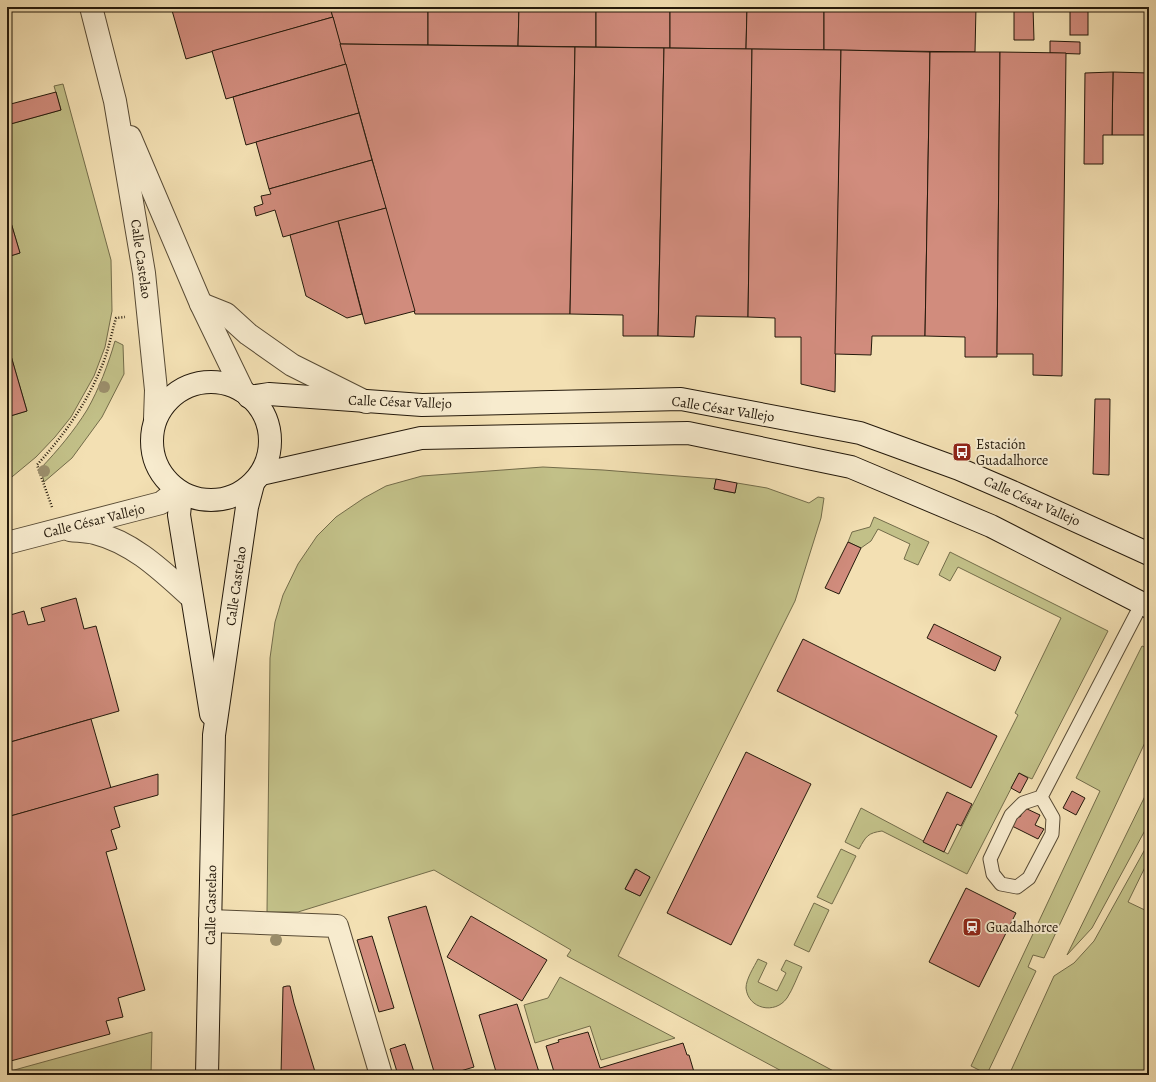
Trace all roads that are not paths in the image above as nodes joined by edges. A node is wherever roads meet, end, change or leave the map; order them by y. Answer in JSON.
{"nodes":[{"id":1,"x":91,"y":7,"type":"edge"},
{"id":2,"x":115,"y":101,"type":"junction"},
{"id":3,"x":201,"y":304,"type":"junction"},
{"id":4,"x":246,"y":394,"type":"junction"},
{"id":5,"x":366,"y":402,"type":"junction"},
{"id":6,"x":155,"y":419,"type":"junction"},
{"id":7,"x":257,"y":479,"type":"junction"},
{"id":8,"x":179,"y":492,"type":"junction"},
{"id":9,"x":59,"y":529,"type":"junction"},
{"id":10,"x":7,"y":543,"type":"edge"},
{"id":11,"x":1149,"y":554,"type":"edge"},
{"id":12,"x":192,"y":597,"type":"junction"},
{"id":13,"x":1146,"y":605,"type":"edge"},
{"id":14,"x":214,"y":735,"type":"junction"},
{"id":15,"x":1041,"y":797,"type":"junction"},
{"id":16,"x":210,"y":921,"type":"junction"},
{"id":17,"x":207,"y":1075,"type":"edge"},
{"id":18,"x":381,"y":1075,"type":"edge"}],
"edges":[{"from":1,"to":2,"type":"main road","name":"Calle Castelao"},
{"from":2,"to":3,"type":"main road","name":"Calle Castelao"},
{"from":2,"to":6,"type":"main road","name":"Calle Castelao"},
{"from":3,"to":4,"type":"main road","name":"Calle Castelao"},
{"from":3,"to":5,"type":"main road"},
{"from":4,"to":5,"type":"main road","name":"Calle César Vallejo"},
{"from":4,"to":6,"type":"main road"},
{"from":4,"to":7,"type":"main road"},
{"from":5,"to":11,"type":"main road","name":"Calle César Vallejo"},
{"from":6,"to":8,"type":"main road"},
{"from":7,"to":8,"type":"main road"},
{"from":7,"to":13,"type":"main road","name":"Calle César Vallejo"},
{"from":7,"to":14,"type":"main road","name":"Calle Castelao"},
{"from":8,"to":9,"type":"main road","name":"Calle César Vallejo"},
{"from":8,"to":12,"type":"main road","name":"Calle Castelao"},
{"from":9,"to":10,"type":"main road","name":"Calle César Vallejo"},
{"from":9,"to":12,"type":"main road"},
{"from":12,"to":14,"type":"main road","name":"Calle Castelao"},
{"from":13,"to":15,"type":"lane"},
{"from":14,"to":16,"type":"main road","name":"Calle Castelao"},
{"from":15,"to":15,"type":"lane"},
{"from":16,"to":17,"type":"main road","name":"Calle Castelao"},
{"from":16,"to":18,"type":"main road"}]}
